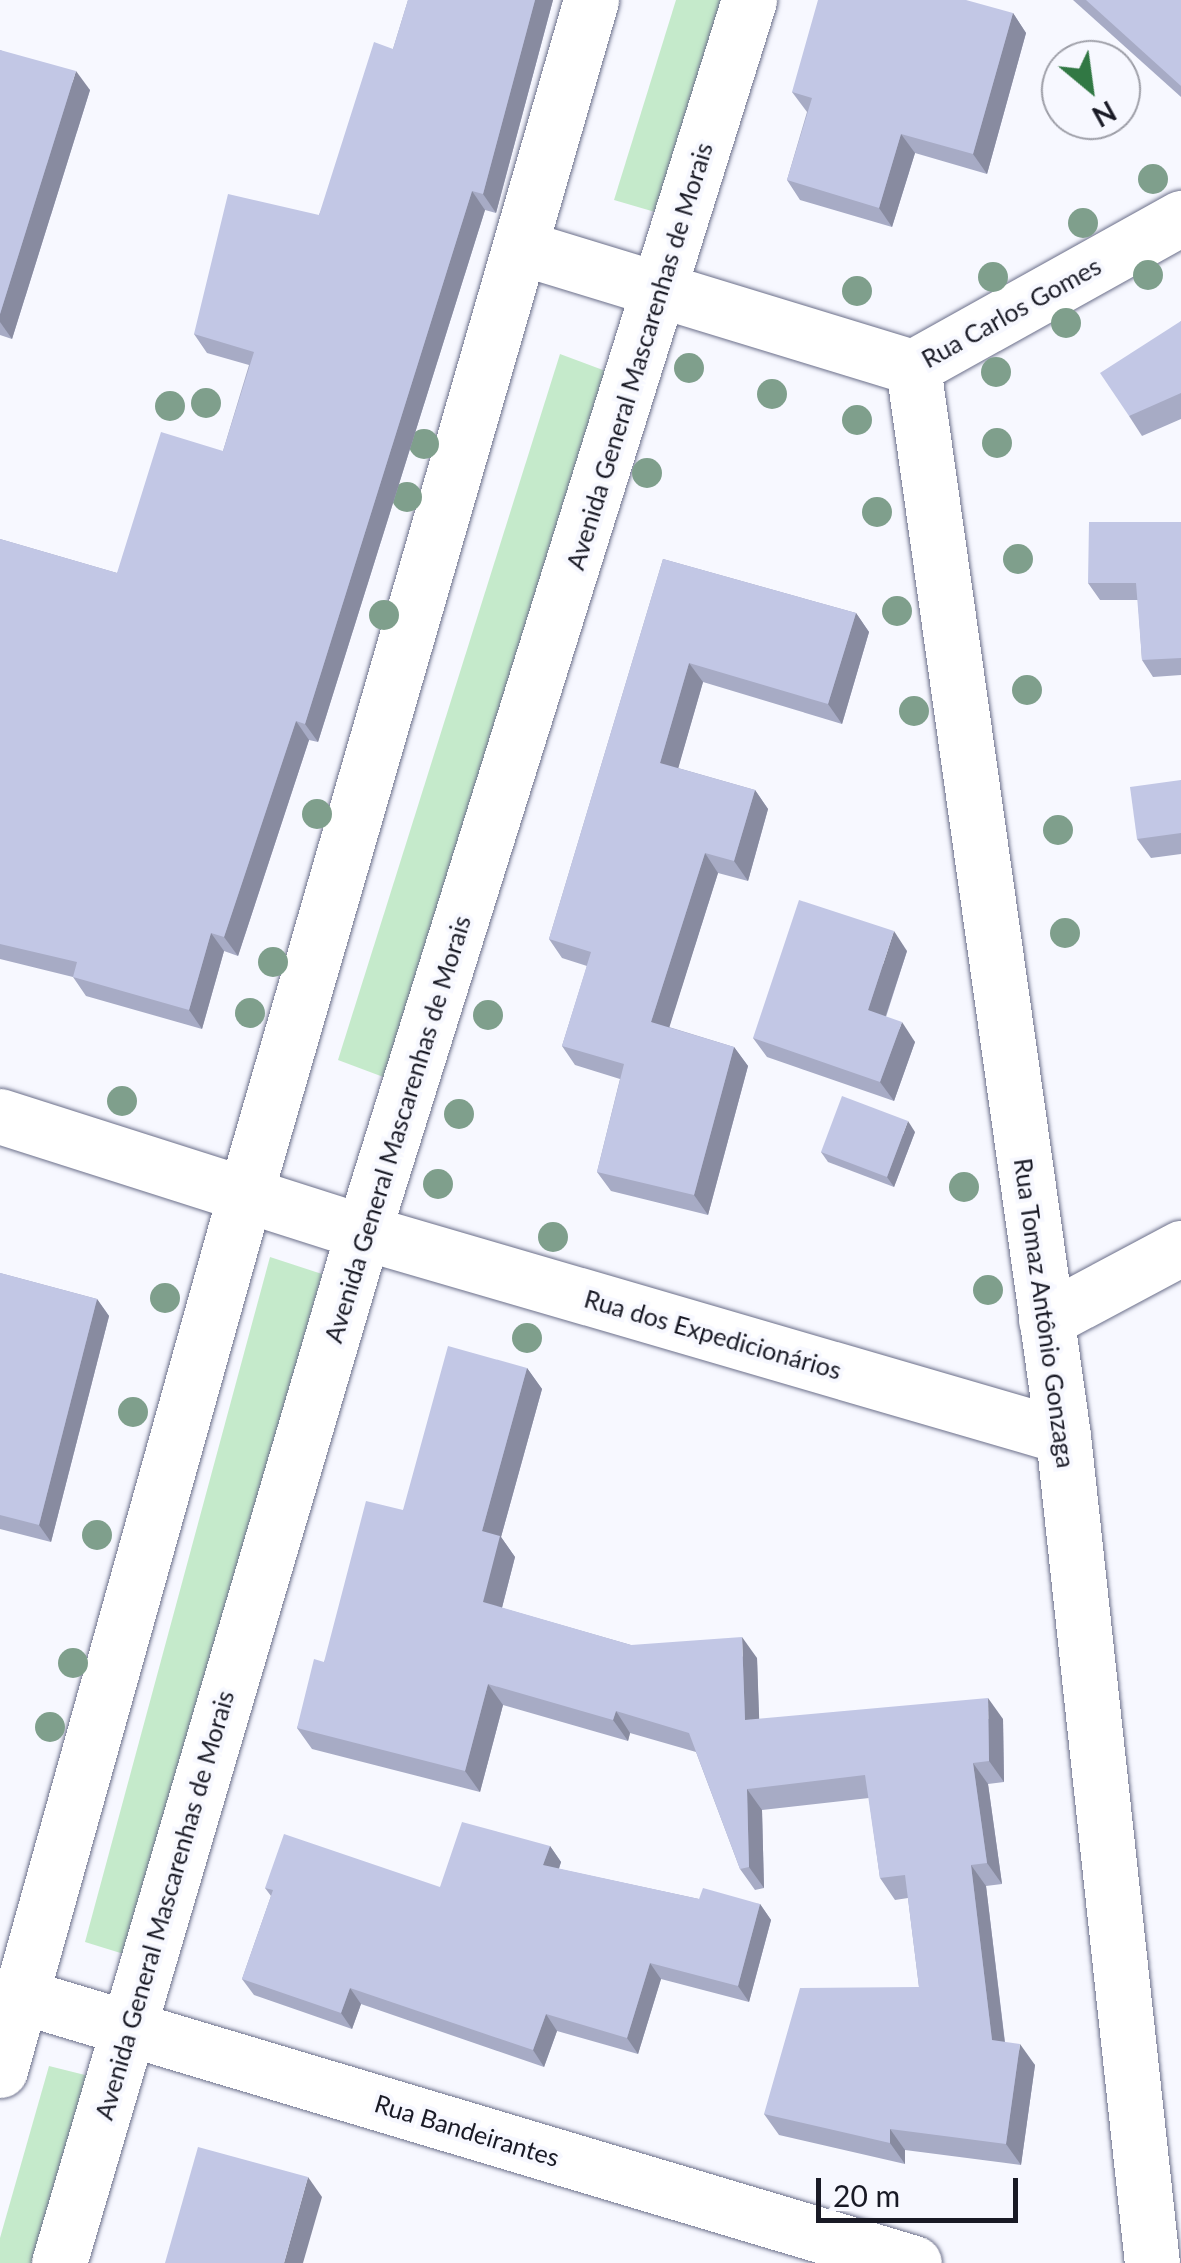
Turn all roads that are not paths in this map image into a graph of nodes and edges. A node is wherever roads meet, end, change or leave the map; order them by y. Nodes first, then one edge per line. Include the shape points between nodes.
1 (591, 0) edge
2 (749, 0) edge
3 (1181, 218) edge
4 (523, 248) junction
5 (661, 291) junction
6 (913, 366) junction
7 (0, 1116) edge
8 (244, 1195) junction
9 (362, 1232) junction
10 (1181, 1248) edge
11 (1046, 1320) junction
12 (1063, 1436) junction
13 (21, 1996) junction
14 (127, 2029) junction
15 (0, 2070) edge
16 (59, 2263) edge
17 (914, 2263) edge
18 (1152, 2263) edge

1 - 4 street
2 - 5 street, Avenida General Mascarenhas de Morais
3 - 6 street, Rua Carlos Gomes
4 - 5 street, Rua Carlos Gomes
4 - 8 street
5 - 6 street, Rua Carlos Gomes
5 - 9 street, Avenida General Mascarenhas de Morais
6 - 11 street, Rua Tomaz Antônio Gonzaga
7 - 8 street, Rua dos Expedicionários
8 - 9 street, Rua dos Expedicionários
8 - 13 street
9 - 12 street, Rua dos Expedicionários
9 - 14 street, Avenida General Mascarenhas de Morais
10 - 11 street
11 - 12 street, Rua Tomaz Antônio Gonzaga
12 - 18 street, Rua Tomaz Antônio Gonzaga
13 - 14 street, Rua Bandeirantes
13 - 15 street
14 - 16 street, Avenida General Mascarenhas de Morais
14 - 17 street, Rua Bandeirantes

